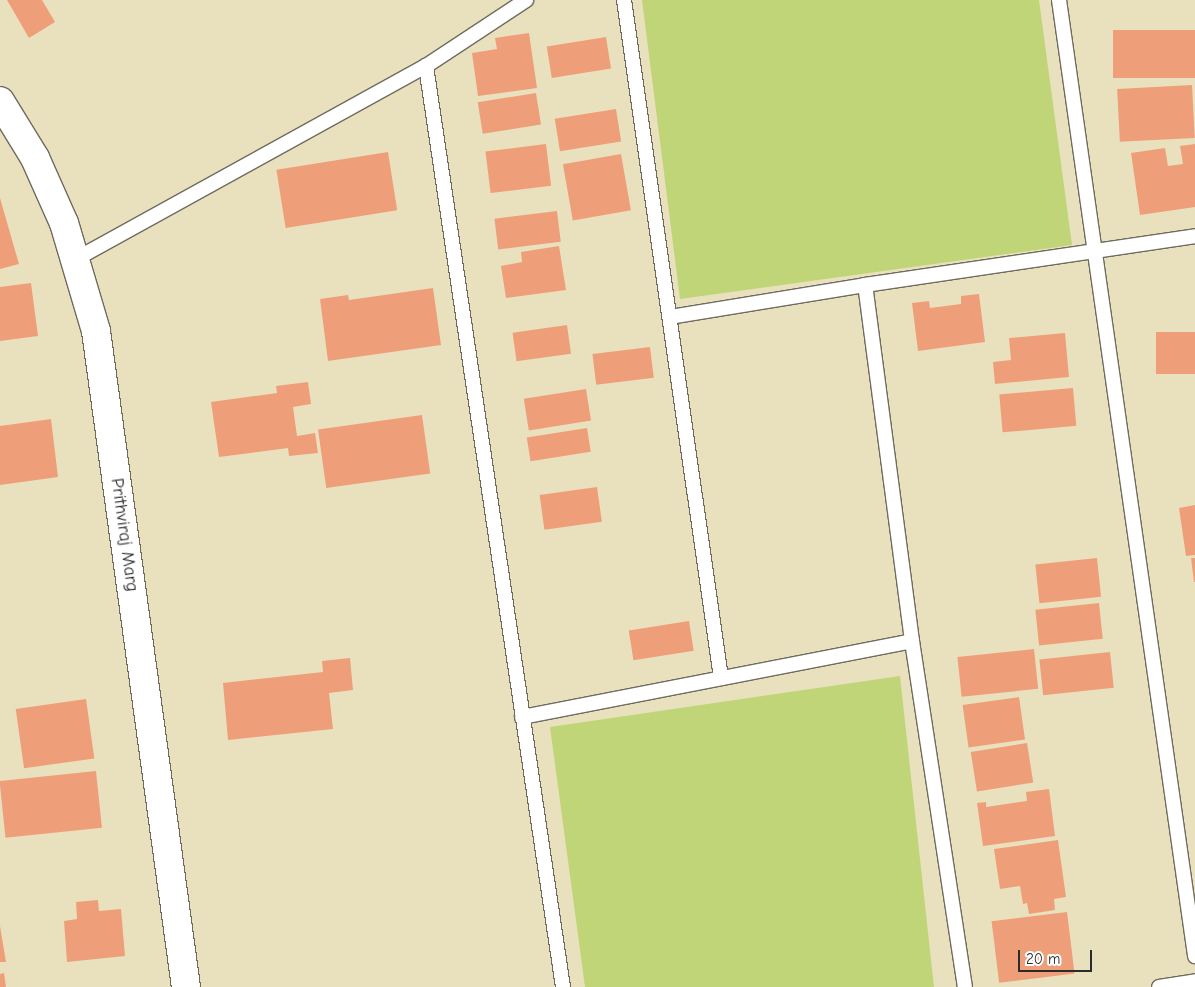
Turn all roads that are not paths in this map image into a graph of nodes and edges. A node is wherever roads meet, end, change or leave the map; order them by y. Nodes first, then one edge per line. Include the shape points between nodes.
1 (526, 0) edge
2 (624, 0) edge
3 (1059, 0) edge
4 (426, 66) junction
5 (0, 101) edge
6 (1195, 236) edge
7 (1095, 250) junction
8 (76, 259) junction
9 (865, 285) junction
10 (670, 317) junction
11 (912, 641) junction
12 (722, 678) junction
13 (522, 717) junction
14 (1195, 956) edge
15 (1195, 981) edge
16 (186, 987) edge
17 (563, 987) edge
18 (965, 987) edge
19 (1159, 987) edge

1 - 4 lane
2 - 10 lane
3 - 7 lane
4 - 8 lane
4 - 13 lane
5 - 8 street, Prithviraj Marg via 35,158
6 - 7 lane
7 - 9 lane
7 - 14 lane
8 - 16 street, Prithviraj Marg via 96,331
9 - 10 lane
9 - 11 lane
10 - 12 lane
11 - 12 lane
11 - 18 lane
12 - 13 lane
13 - 17 lane
15 - 19 lane

